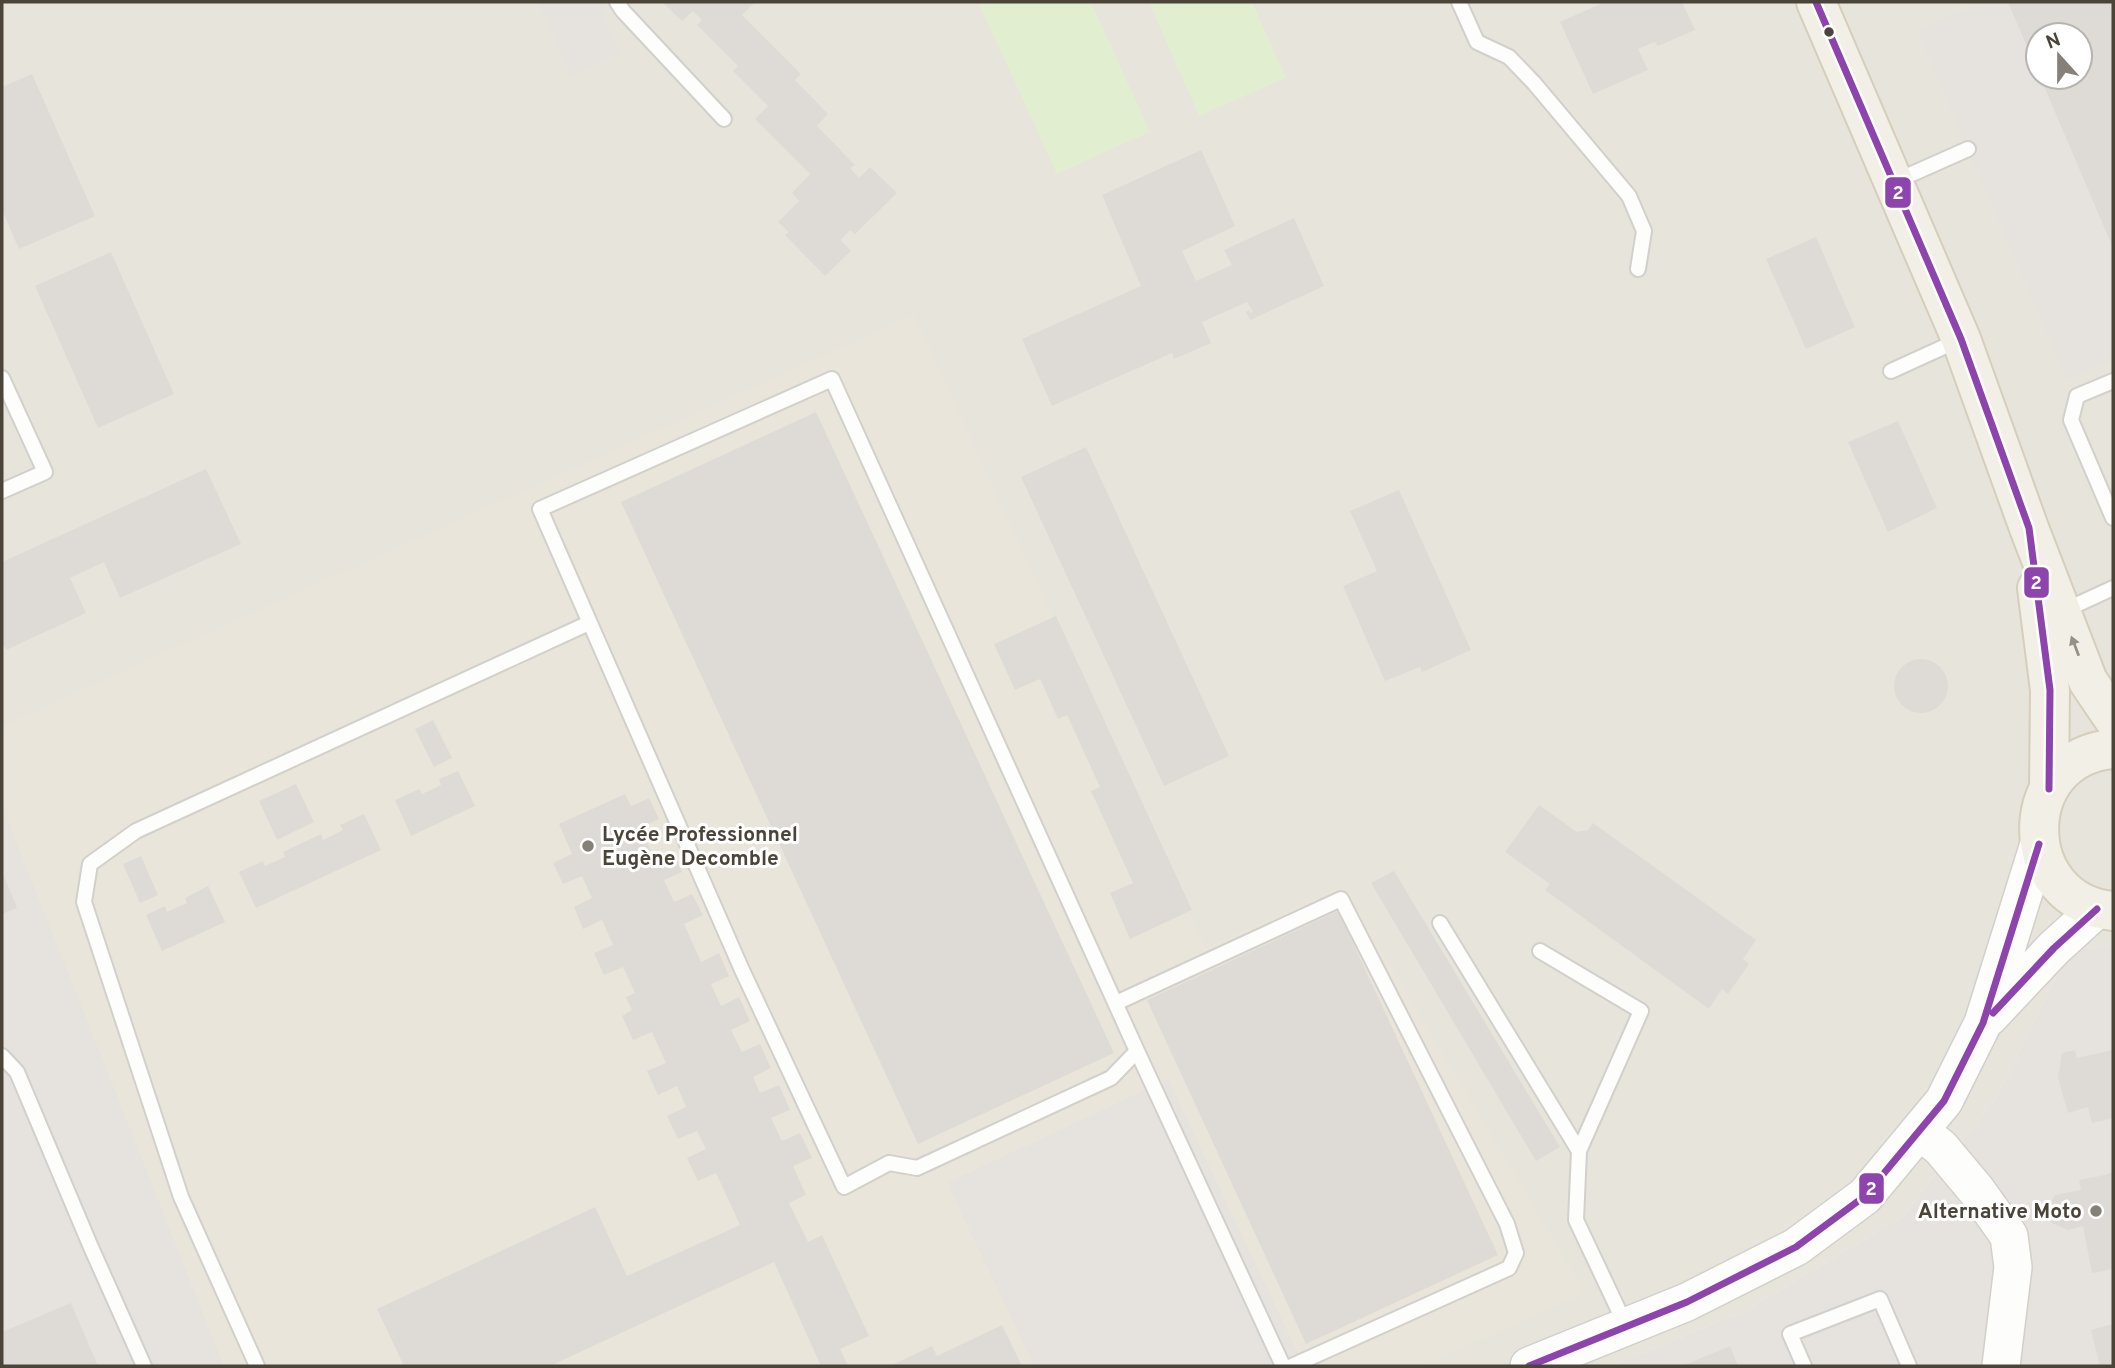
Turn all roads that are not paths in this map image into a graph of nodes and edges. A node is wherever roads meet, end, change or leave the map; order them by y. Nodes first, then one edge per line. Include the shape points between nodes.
1 (617, 2) edge
2 (1459, 2) edge
3 (1816, 2) edge
4 (724, 119) dead end
5 (1968, 149) dead end
6 (1894, 181) junction
7 (1638, 269) dead end
8 (1961, 339) junction
9 (1891, 371) dead end
10 (2, 379) edge
11 (2113, 381) edge
12 (2, 491) edge
13 (2113, 518) edge
14 (2029, 528) junction
15 (2113, 588) edge
16 (2062, 612) junction
17 (589, 623) junction
18 (2113, 718) edge
19 (2113, 749) edge
20 (2049, 789) junction
21 (2039, 845) junction
22 (2105, 910) edge
23 (1440, 923) dead end
24 (1540, 951) dead end
25 (1116, 1003) junction
26 (1983, 1023) junction
27 (1137, 1051) junction
28 (2, 1056) edge
29 (1920, 1131) junction
30 (1579, 1151) junction
31 (1626, 1327) junction
32 (144, 1366) edge
33 (257, 1366) edge
34 (1283, 1366) edge
35 (1292, 1366) edge
36 (1529, 1366) edge
37 (1804, 1366) edge
38 (1909, 1366) edge
39 (2001, 1366) edge

1 - 4 lane
2 - 7 lane via 1477,42 1509,57 1629,196 1644,231
3 - 6 main road
5 - 6 lane
6 - 8 main road
8 - 9 lane
8 - 14 main road
10 - 12 lane via 45,472
11 - 13 lane via 2077,396 2071,420
14 - 16 main road
14 - 20 main road via 2050,690
15 - 16 lane
18 -> 16 main road via 2088,681
17 - 25 lane via 540,509 832,379
17 - 27 lane via 742,970 844,1187 889,1163 917,1168 1111,1078
17 - 33 lane via 135,831 90,864 84,902 181,1197
19 - 20 main road via 2078,759
20 - 21 main road via 2038,819
21 - 22 main road via 2047,868 2063,889
21 - 26 street
22 - 26 street via 2054,948
23 - 30 lane
24 - 30 lane via 1641,1011
25 - 27 lane
25 - 35 lane via 1341,899 1507,1224 1516,1253 1509,1268
26 - 29 street via 1944,1101
27 - 34 lane
28 - 32 lane via 17,1072
29 - 31 street via 1865,1196 1796,1247
29 - 39 street via 1941,1148 2009,1236 2013,1267
30 - 31 lane via 1576,1220
31 - 36 street
37 - 38 lane via 1790,1334 1880,1299

